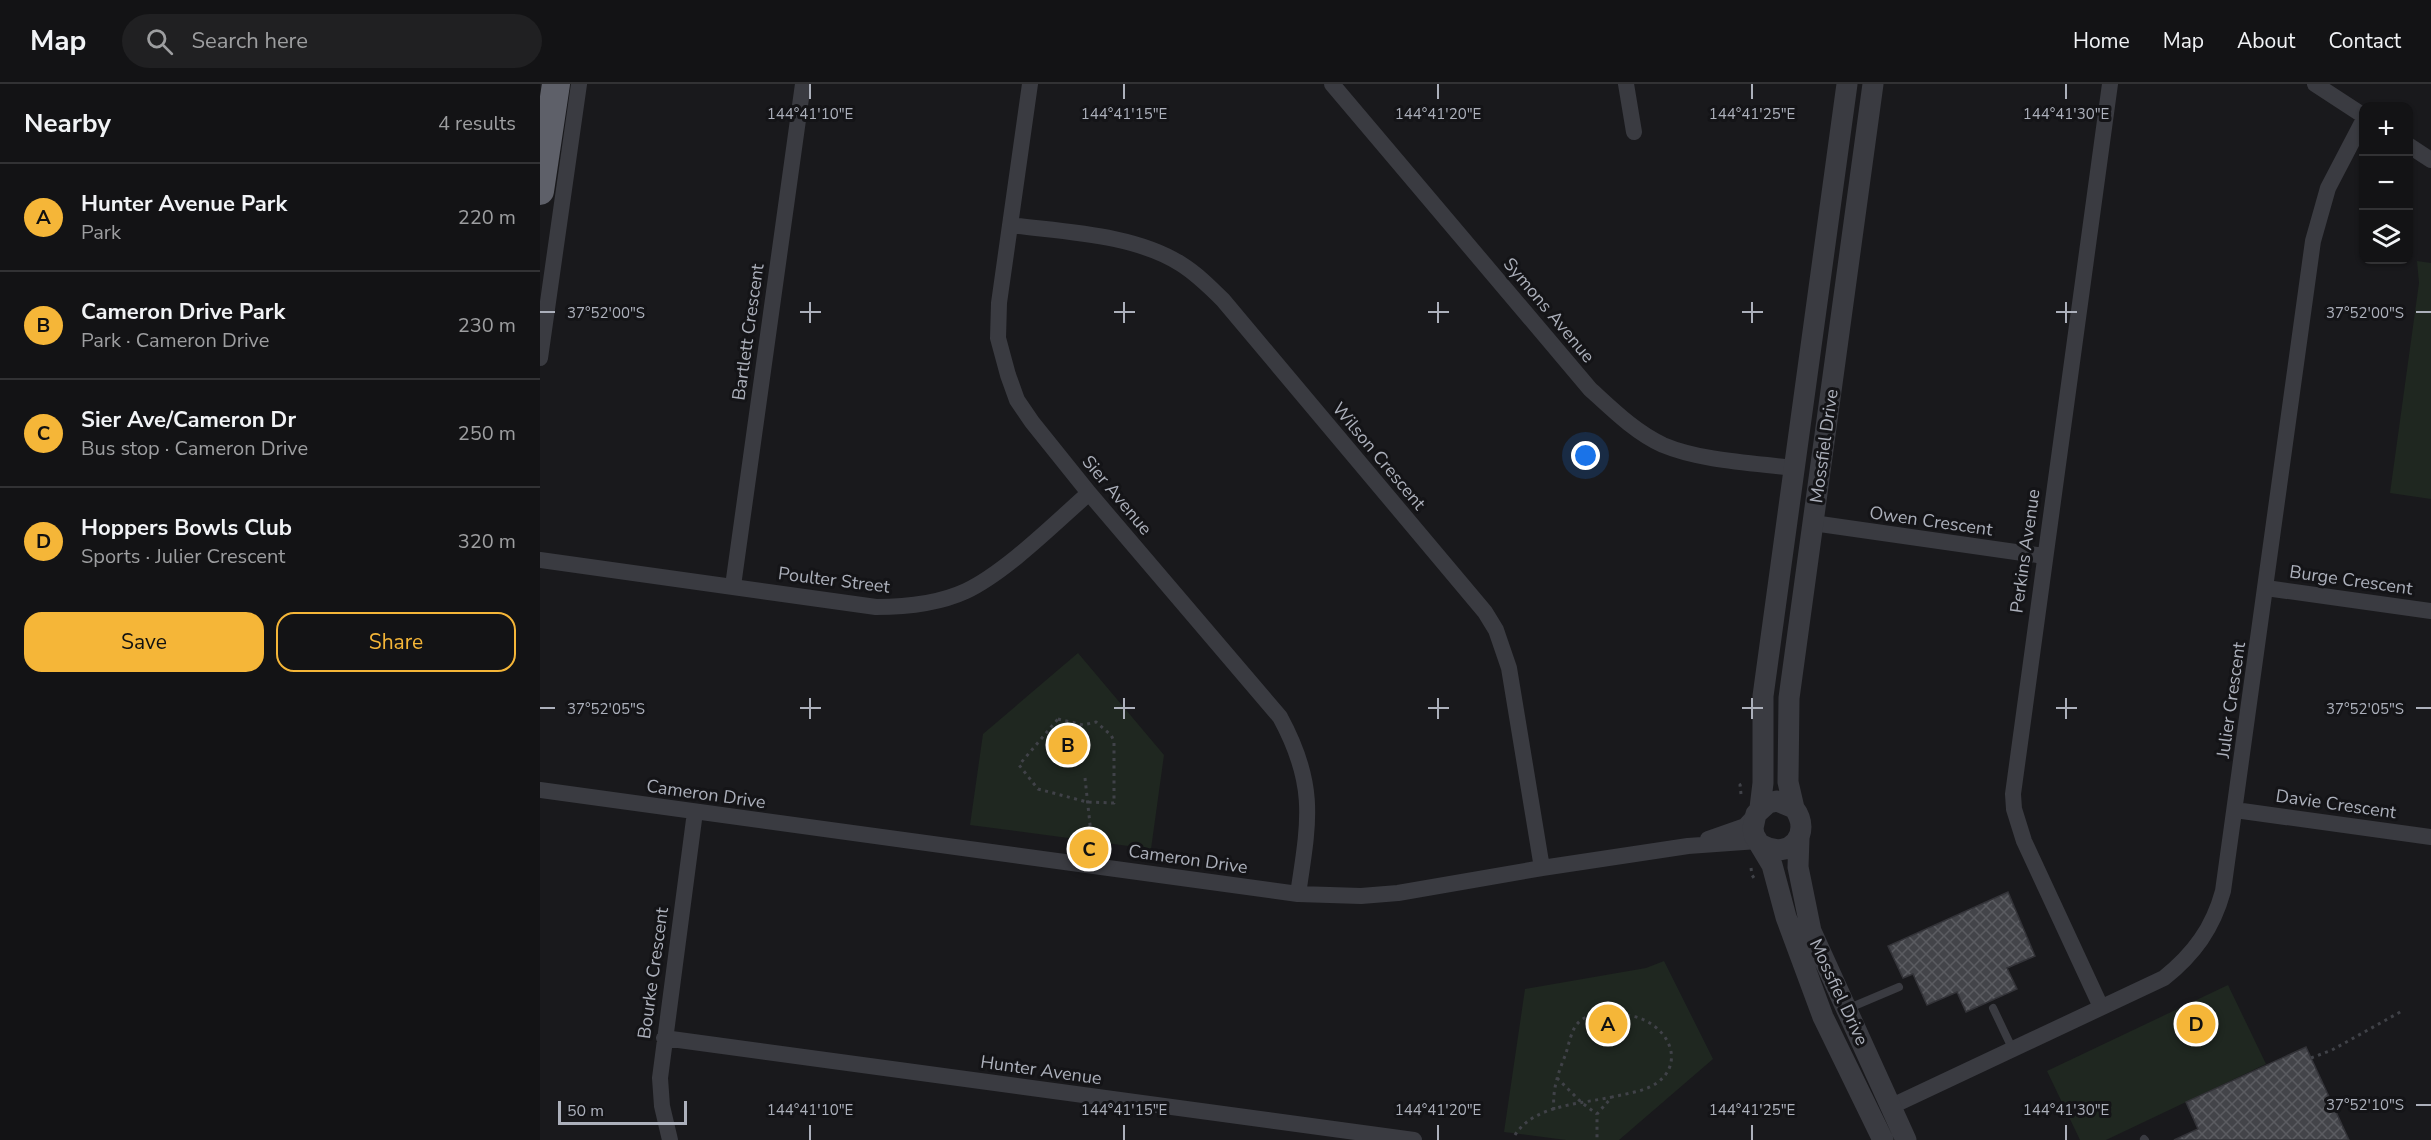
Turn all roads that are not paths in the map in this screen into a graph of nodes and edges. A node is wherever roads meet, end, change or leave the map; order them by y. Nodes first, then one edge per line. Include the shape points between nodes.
1 (556, 84) edge
2 (579, 84) edge
3 (803, 84) edge
4 (1030, 84) edge
5 (1332, 84) edge
6 (1626, 84) edge
7 (1847, 84) edge
8 (1873, 84) edge
9 (2110, 84) edge
10 (2315, 84) edge
11 (2359, 115) edge
12 (2359, 128) edge
13 (1634, 132) dead end
14 (544, 135) edge
15 (2413, 148) edge
16 (2431, 160) edge
17 (540, 190) edge
18 (1010, 225) junction
19 (540, 358) edge
20 (1794, 468) junction
21 (1820, 473) junction
22 (1089, 493) junction
23 (1788, 519) junction
24 (1814, 524) junction
25 (2044, 556) junction
26 (540, 560) edge
27 (733, 586) junction
28 (2266, 588) junction
29 (2431, 611) edge
30 (540, 790) edge
31 (1794, 808) junction
32 (2235, 810) junction
33 (1758, 811) junction
34 (695, 812) junction
35 (2431, 837) edge
36 (1799, 838) junction
37 (1760, 843) junction
38 (1688, 846) junction
39 (1542, 868) junction
40 (1298, 894) junction
41 (1899, 987) dead end
42 (2101, 1007) junction
43 (1993, 1008) dead end
44 (1847, 1009) junction
45 (664, 1038) junction
46 (2012, 1048) junction
47 (1892, 1106) junction
48 (1872, 1115) junction
49 (670, 1140) edge
50 (1414, 1140) edge
51 (1883, 1140) edge
52 (1906, 1140) edge

1 - 14 highway
2 - 19 street
3 - 27 street, Bartlett Crescent
4 - 18 street, Sier Avenue
5 - 20 street, Symons Avenue via 1590,389 1626,423 1663,445 1692,453
6 - 13 street
7 - 20 street, Mossfiel Drive
8 - 21 street, Mossfiel Drive
9 - 25 street, Perkins Avenue
10 - 11 street
12 - 28 street, Julier Crescent via 2328,188 2313,241
14 - 17 highway
15 - 16 street
18 - 22 street, Sier Avenue via 998,338 1008,375 1017,400 1032,422
18 - 39 street, Wilson Crescent via 1126,241 1154,250 1202,279 1485,612 1496,630 1509,668
20 - 21 street
20 - 23 street, Mossfiel Drive
21 - 24 street, Mossfiel Drive
22 - 27 street, Poulter Street via 999,571 966,591 934,601 876,607
22 - 40 street, Sier Avenue via 1261,693 1294,743 1308,796
23 - 24 street
23 - 33 street, Mossfiel Drive via 1763,696 1763,783
24 - 25 street, Owen Crescent
24 - 31 street, Mossfiel Drive via 1789,698 1788,772
25 - 42 street, Perkins Avenue via 2015,772 2014,809 2024,842
26 - 27 street, Poulter Street
28 - 29 street, Burge Crescent
28 - 32 street, Julier Crescent
30 - 34 street, Cameron Drive
31 - 33 street via 1777,801
31 - 36 street via 1802,822
32 - 35 street, Davie Crescent
32 - 42 street, Julier Crescent via 2223,891 2208,930 2164,978
33 - 37 street via 1753,828
33 - 38 street, Cameron Drive via 1745,826
34 - 40 street, Cameron Drive
34 - 45 street, Bourke Crescent
36 - 37 street via 1786,849 1769,849
36 - 44 street, Mossfiel Drive via 1798,867 1811,931
37 - 38 street, Cameron Drive
37 - 48 street, Mossfiel Drive via 1772,865 1786,917 1823,1017
38 - 39 street, Cameron Drive
39 - 40 street, Cameron Drive via 1398,893
41 - 44 lane
42 - 46 street, Julier Crescent
43 - 46 lane
44 - 47 street, Mossfiel Drive
45 - 49 street, Bourke Crescent via 661,1096
45 - 50 street, Hunter Avenue
46 - 47 street, Julier Crescent
47 - 48 street
47 - 52 street, Mossfiel Drive
48 - 51 street, Mossfiel Drive

